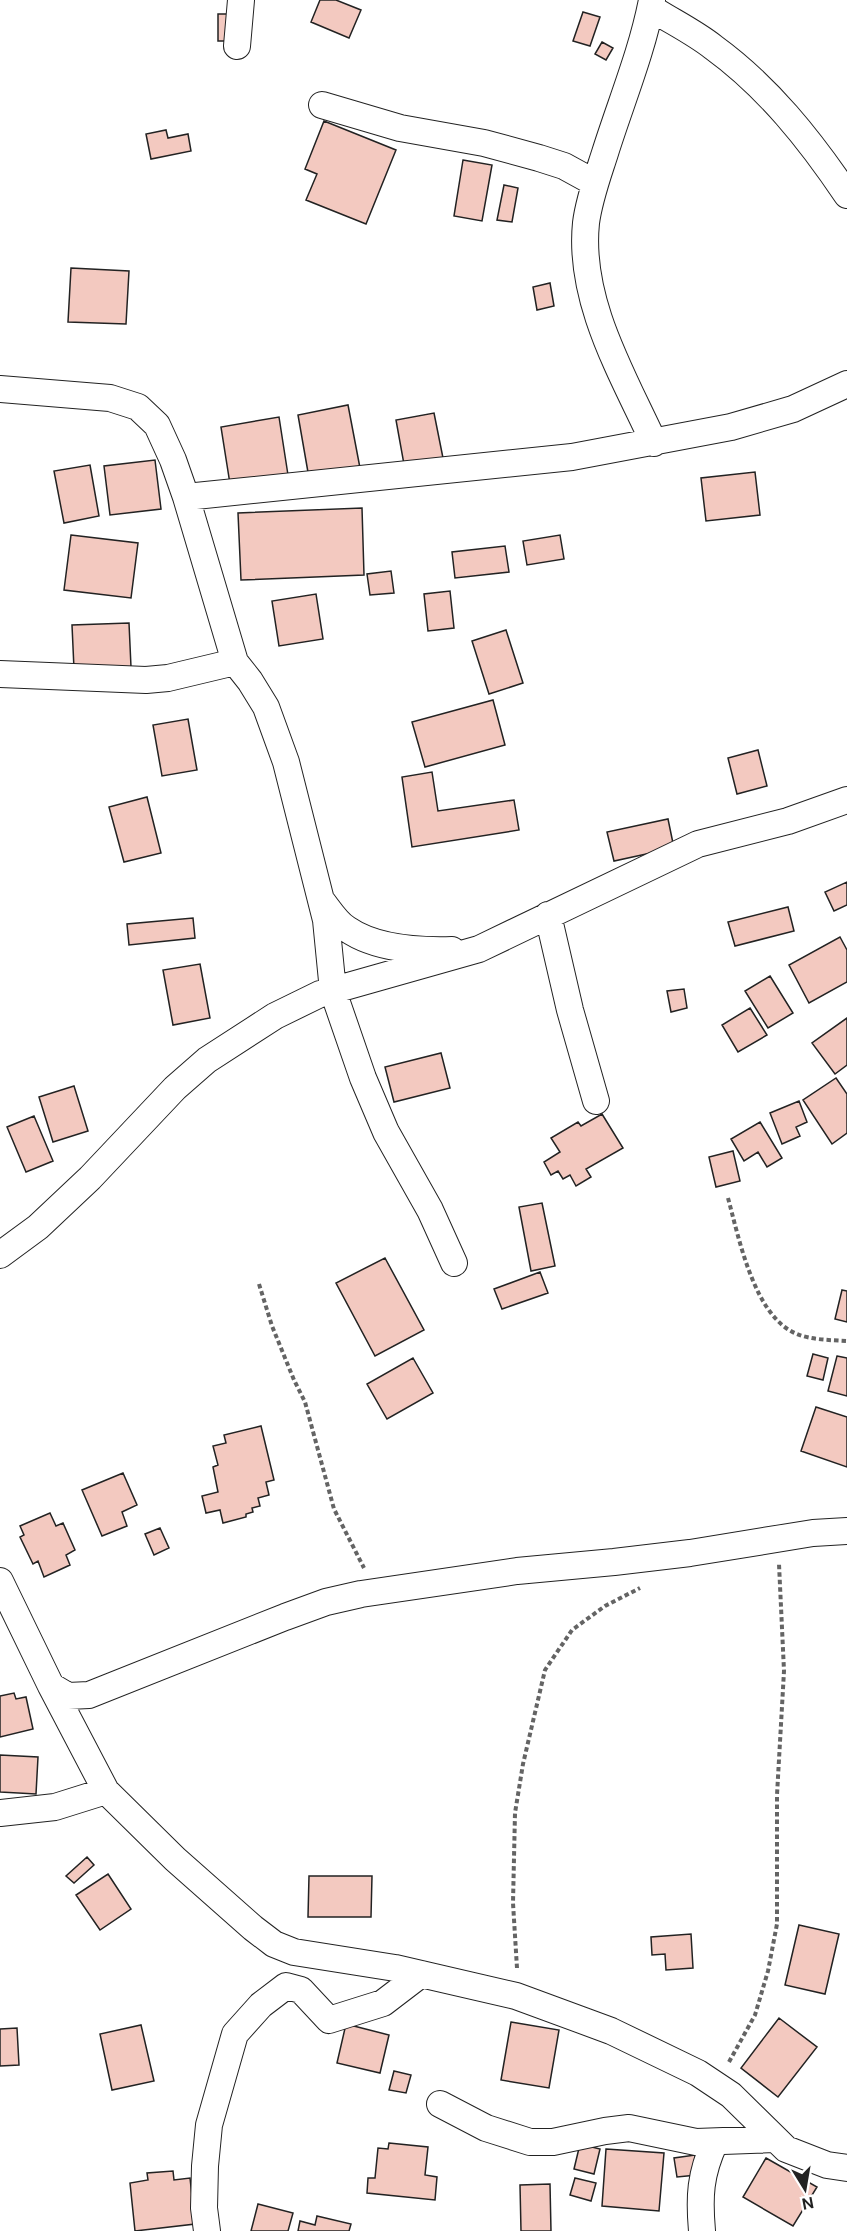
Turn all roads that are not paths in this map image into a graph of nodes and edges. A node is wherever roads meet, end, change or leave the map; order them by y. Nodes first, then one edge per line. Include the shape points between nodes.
1 (241, 0) edge
2 (651, 4) edge
3 (237, 46) dead end
4 (322, 105) dead end
5 (595, 183) junction
6 (847, 195) edge
7 (847, 384) edge
8 (0, 388) edge
9 (654, 443) junction
10 (186, 497) junction
11 (235, 662) junction
12 (0, 674) edge
13 (841, 810) edge
14 (321, 900) junction
15 (548, 915) junction
16 (479, 949) junction
17 (333, 991) junction
18 (596, 1101) dead end
19 (0, 1256) edge
20 (454, 1263) dead end
21 (847, 1518) edge
22 (847, 1531) edge
23 (813, 1533) junction
24 (0, 1581) edge
25 (51, 1686) junction
26 (106, 1791) junction
27 (0, 1813) edge
28 (422, 1974) junction
29 (440, 2104) dead end
30 (775, 2139) junction
31 (715, 2142) junction
32 (847, 2168) edge
33 (207, 2231) edge
34 (702, 2231) edge

1 - 3 street
2 - 5 street
2 - 6 street via 713,46 761,87 797,126
4 - 5 street via 400,128 484,143 539,158
5 - 9 street via 586,223 586,262 593,298 605,337
7 - 9 street via 793,409
8 - 10 street via 110,398 138,407 157,425
9 - 10 street via 572,457
10 - 11 street
11 - 12 street via 147,680
11 - 14 street via 266,707 286,762
13 - 15 street via 698,844
14 - 16 street via 346,929 368,940 432,951
14 - 17 street
15 - 16 street
15 - 18 street
16 - 17 street
17 - 19 street via 275,1016 207,1060 38,1227
17 - 20 street via 386,1132 430,1210
21 - 23 street
22 - 23 street
23 - 25 street via 614,1562 517,1571 326,1602 89,1695 68,1696
24 - 25 street
25 - 26 street
26 - 27 street via 56,1807
26 - 28 street via 175,1859 274,1944 294,1952
28 - 30 street via 516,1996 611,2031 698,2073 731,2095
28 - 33 street via 383,2003 329,2020 301,1990 286,1986 261,2005 236,2034 209,2125 204,2197
29 - 31 street via 486,2128 530,2142 553,2142 629,2128 696,2142
30 - 31 street
30 - 32 street via 786,2150
31 - 34 street via 705,2163 702,2182

